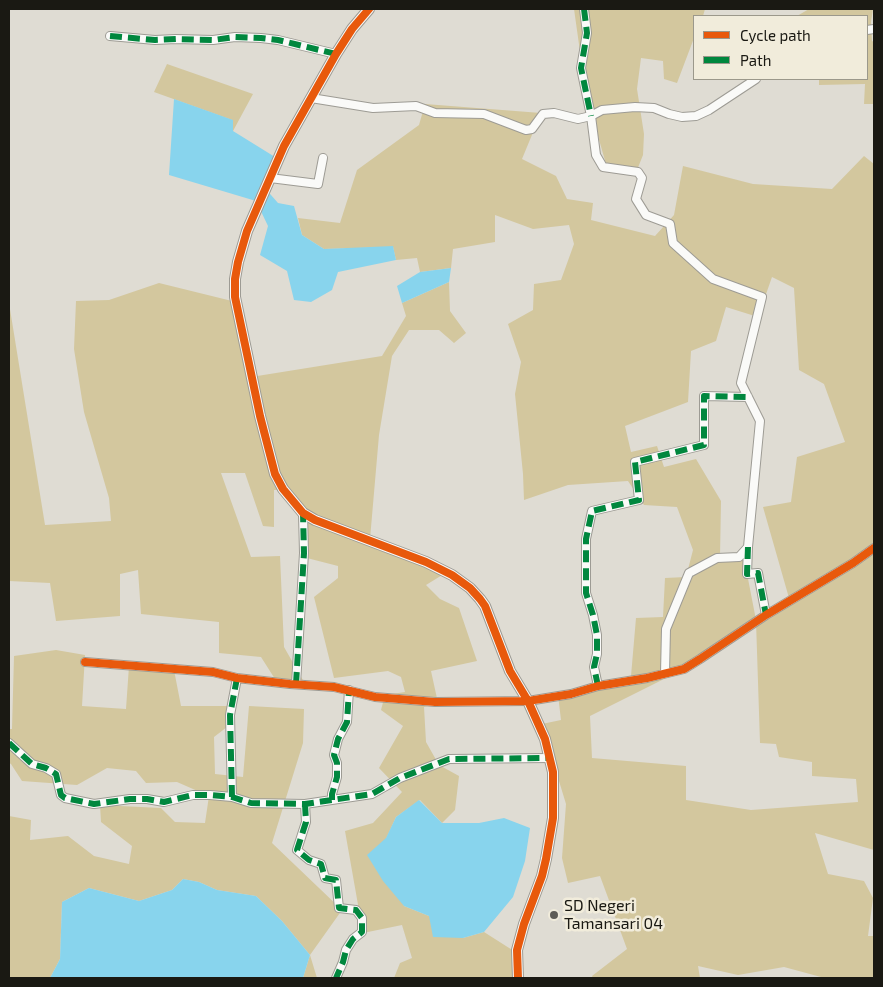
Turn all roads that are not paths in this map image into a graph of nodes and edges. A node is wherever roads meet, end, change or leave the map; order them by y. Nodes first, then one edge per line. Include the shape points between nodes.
1 (369, 9) edge
2 (584, 9) edge
3 (110, 36) dead end
4 (336, 54) junction
5 (754, 80) edge
6 (311, 98) junction
7 (591, 116) junction
8 (323, 158) dead end
9 (270, 178) junction
10 (748, 397) junction
11 (303, 513) junction
12 (748, 547) junction
13 (874, 548) edge
14 (766, 615) junction
15 (85, 662) dead end
16 (665, 673) junction
17 (237, 678) junction
18 (296, 684) junction
19 (598, 686) junction
20 (349, 690) junction
21 (528, 701) junction
22 (9, 743) edge
23 (550, 758) junction
24 (232, 797) junction
25 (332, 800) junction
26 (305, 804) junction
27 (336, 978) edge
28 (518, 978) edge

1 - 4 street
2 - 7 street via 587,33 581,68
3 - 4 street via 155,40 261,38
4 - 6 street
5 - 7 street via 696,116 682,117 654,108 634,107 602,110
6 - 7 street via 373,108 416,106 435,113 484,114 526,130 532,129 543,114 554,113 578,119
6 - 9 street
7 - 10 street via 596,155 603,167 638,172 642,178 636,198 646,215 670,224 673,243 713,279 762,297 740,383
8 - 9 street via 318,184
9 - 11 street via 246,231 235,279 235,297 275,474
10 - 12 street via 760,421
10 - 19 street via 704,396 704,446 635,462 639,500 592,511 586,540 586,593 597,635 594,667
11 - 18 street via 304,553
11 - 21 street via 327,526 426,562 470,588 485,606 510,671
12 - 14 street via 747,574 758,573
12 - 16 street via 739,557 717,558 689,573 666,629
13 - 14 street
14 - 16 street via 684,669
15 - 17 street via 213,672
16 - 19 street
17 - 18 street
17 - 24 street via 230,715
18 - 20 street
19 - 21 street
20 - 21 street via 375,697 435,702
20 - 25 street via 347,722 334,751 337,776
21 - 23 street
22 - 24 street via 32,764 56,774 60,795 65,798 94,804 130,799 164,802 193,795
23 - 25 street via 449,759 400,778 372,794
23 - 28 street via 553,818 542,876 517,950
24 - 26 street via 251,803
25 - 26 street
26 - 27 street via 306,822 297,850 309,860 321,864 325,878 336,880 339,908 356,910 362,918 362,932 346,950

